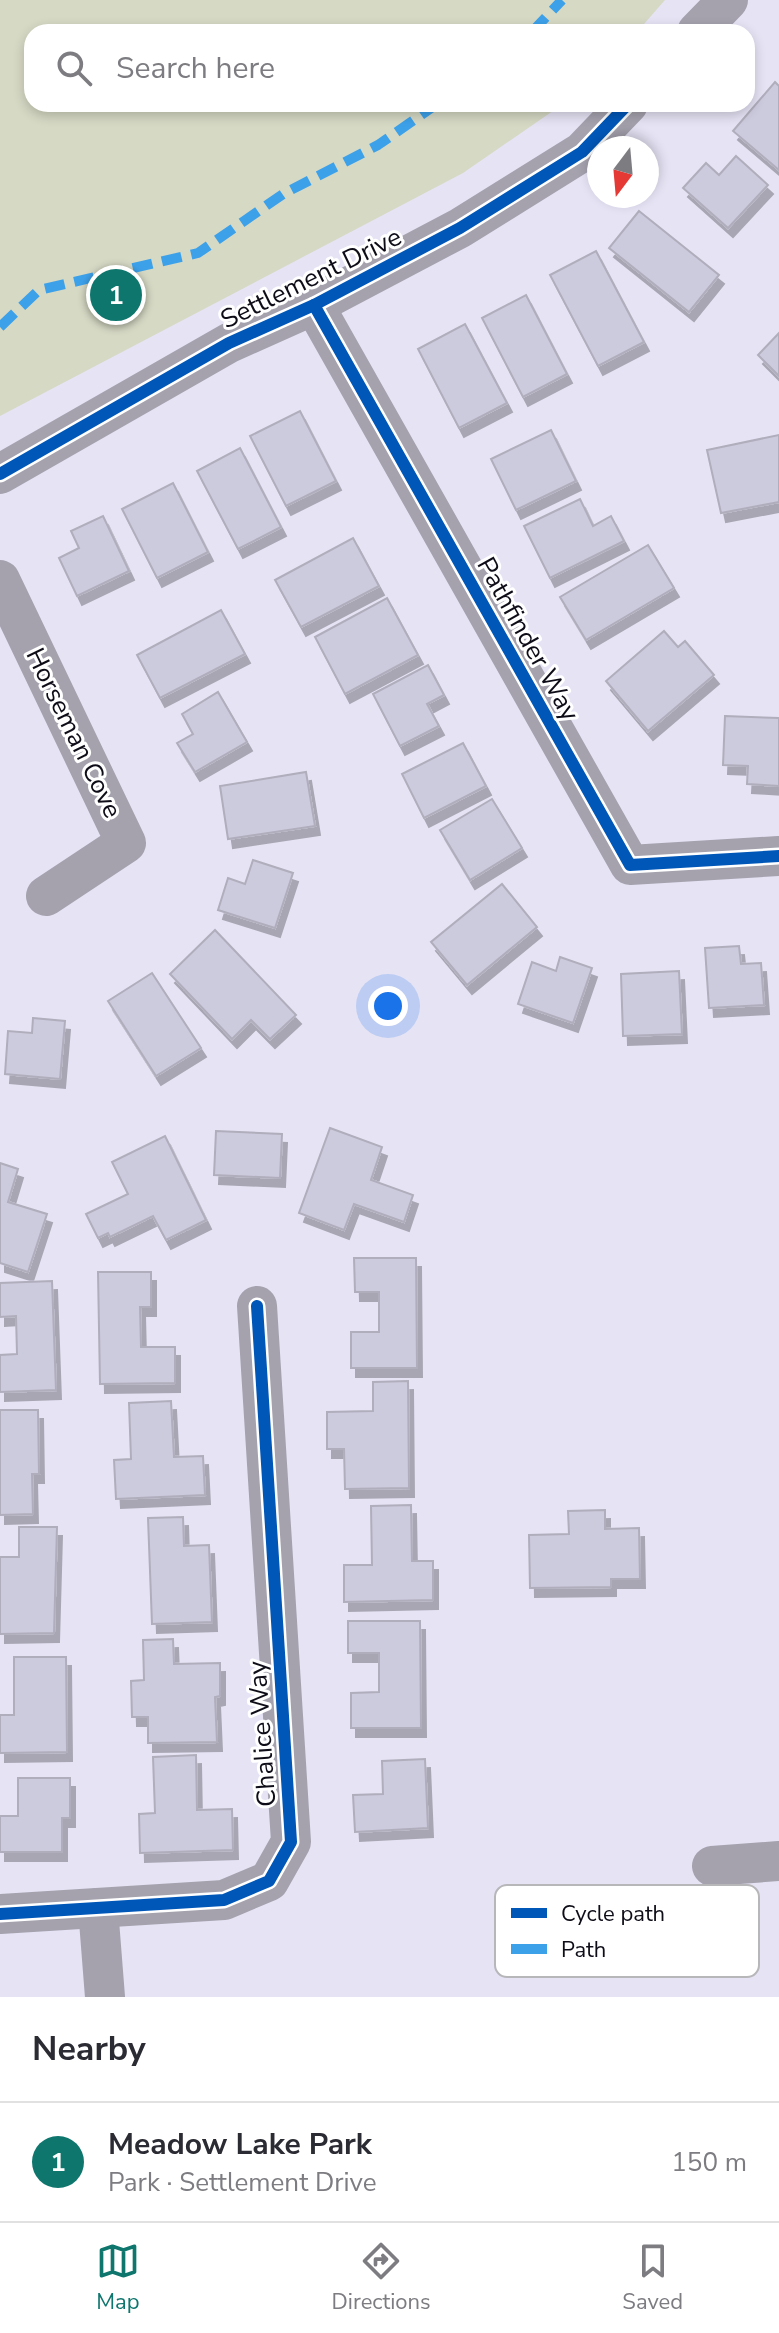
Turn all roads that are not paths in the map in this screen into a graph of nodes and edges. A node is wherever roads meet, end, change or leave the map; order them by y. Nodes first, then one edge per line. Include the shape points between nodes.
1 (728, 0) edge
2 (705, 24) edge
3 (620, 112) edge
4 (314, 305) junction
5 (0, 474) edge
6 (0, 580) edge
7 (779, 856) edge
8 (46, 896) dead end
9 (257, 1306) dead end
10 (779, 1861) edge
11 (712, 1866) dead end
12 (98, 1908) junction
13 (0, 1914) edge
14 (105, 1997) edge

1 - 2 street
3 - 4 street, Settlement Drive via 582,152 460,228
4 - 5 street, Settlement Drive via 229,343
4 - 7 street, Pathfinder Way via 630,865
6 - 8 street, Horseman Cove via 126,843
9 - 12 street, Chalice Way via 291,1842 269,1881 224,1900
10 - 11 street
12 - 13 street, Chalice Way
12 - 14 street

